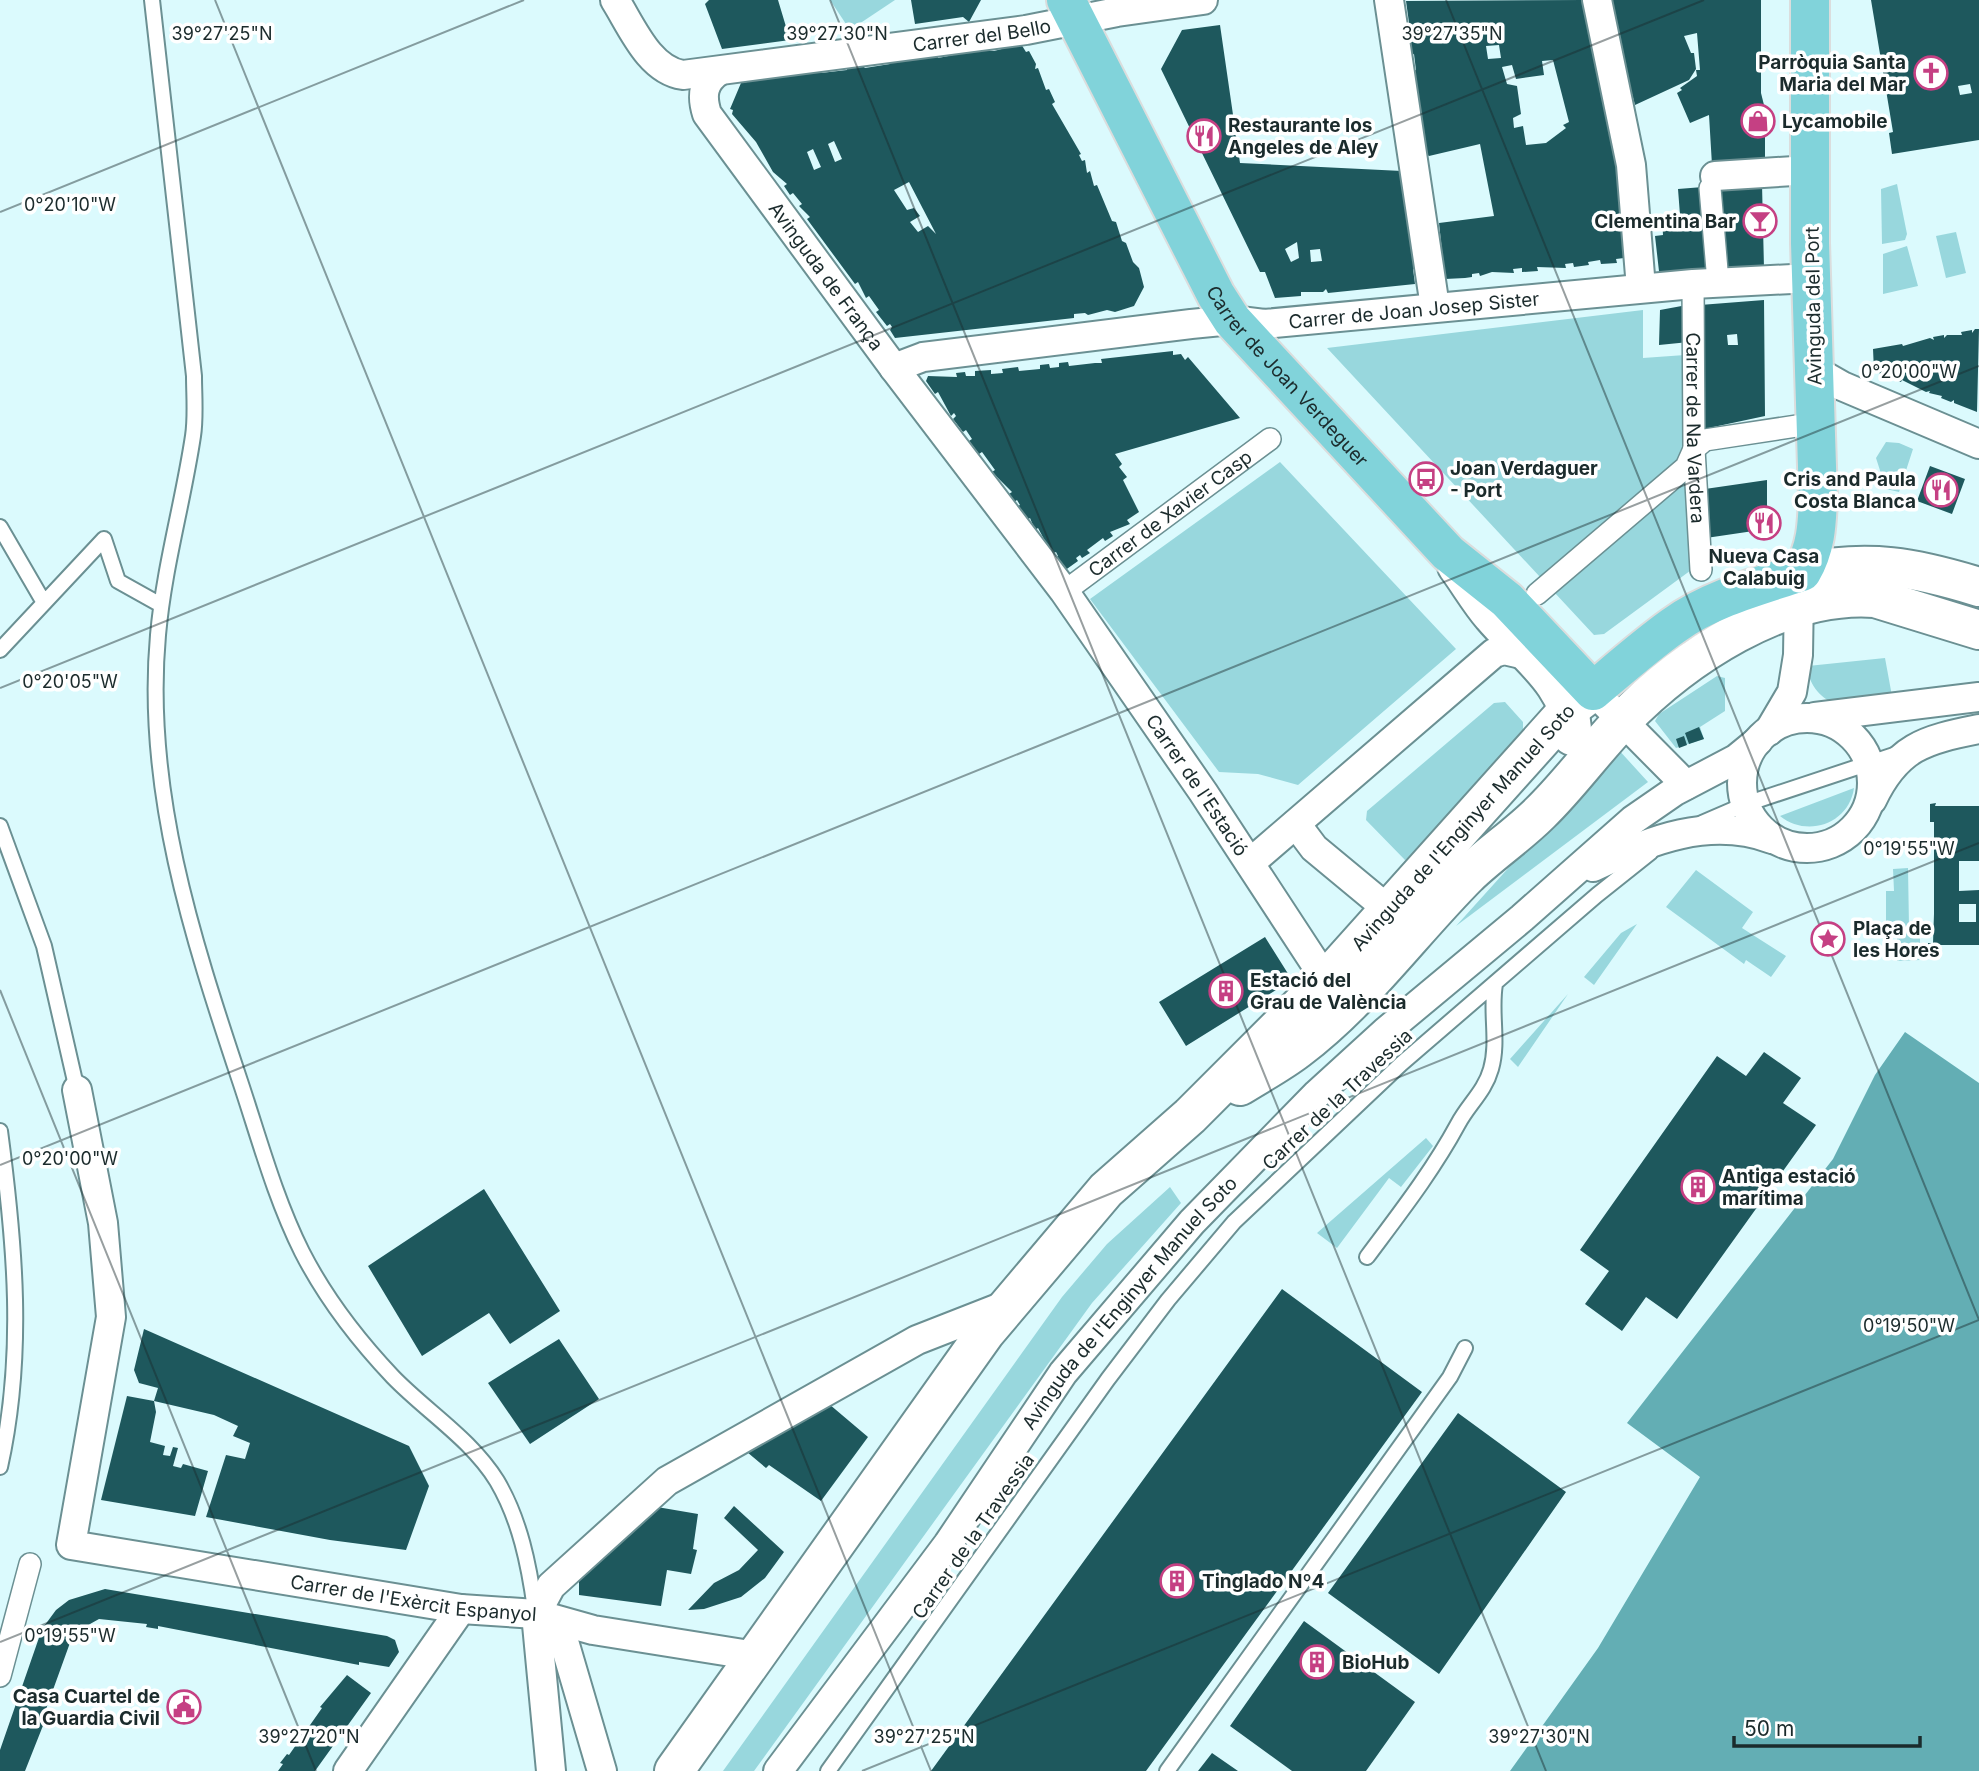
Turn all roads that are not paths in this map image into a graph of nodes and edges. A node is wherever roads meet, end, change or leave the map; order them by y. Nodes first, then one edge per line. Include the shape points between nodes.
1 (152, 0) edge
2 (615, 0) edge
3 (1203, 0) edge
4 (1389, 0) edge
5 (1597, 0) edge
6 (1810, 0) edge
7 (1071, 10) edge
8 (719, 71) junction
9 (1810, 170) junction
10 (1712, 182) joint
11 (1811, 278) junction
12 (1706, 283) junction
13 (1641, 288) junction
14 (1435, 307) junction
15 (1232, 320) junction
16 (894, 368) junction
17 (1814, 370) junction
18 (1816, 423) junction
19 (1269, 439) dead end
20 (1979, 444) edge
21 (1694, 449) junction
22 (0, 527) edge
23 (1448, 553) junction
24 (1701, 570) dead end
25 (1811, 571) junction
26 (1979, 587) edge
27 (1068, 589) junction
28 (1537, 594) dead end
29 (43, 601) junction
30 (161, 605) junction
31 (1979, 631) edge
32 (0, 650) edge
33 (1530, 656) junction
34 (1979, 697) edge
35 (1581, 701) junction
36 (1800, 718) junction
37 (1621, 722) junction
38 (1979, 729) edge
39 (1763, 736) junction
40 (1906, 751) junction
41 (1869, 762) junction
42 (1686, 785) junction
43 (1746, 804) junction
44 (1869, 806) junction
45 (1296, 824) junction
46 (0, 826) edge
47 (1670, 838) junction
48 (1773, 839) junction
49 (1250, 863) junction
50 (1468, 875) junction
51 (1549, 893) junction
52 (1390, 911) junction
53 (1326, 980) junction
54 (1495, 984) junction
55 (77, 1090) joint
56 (1190, 1116) junction
57 (0, 1131) edge
58 (1367, 1257) dead end
59 (1011, 1303) junction
60 (1465, 1348) dead end
61 (0, 1467) edge
62 (30, 1564) dead end
63 (461, 1609) junction
64 (547, 1618) junction
65 (756, 1656) junction
66 (0, 1676) edge
67 (348, 1771) edge
68 (551, 1771) edge
69 (602, 1771) edge
70 (674, 1771) edge
71 (778, 1771) edge
72 (828, 1771) edge
73 (1167, 1771) edge

1 - 30 lane via 194,376 194,433
2 - 8 street via 656,64 669,73
3 - 7 street, Carrer del Bello
4 - 14 street
5 - 13 street via 1631,165
6 - 9 main road, Avinguda del Port
7 - 8 street, Carrer del Bello
7 - 15 main road, Carrer de Joan Verdeguer
8 - 16 street, Avinguda de França via 704,88 707,114
9 - 10 street
9 - 11 main road, Avinguda del Port
10 - 12 street, Carrer de Na Vardera
11 - 12 street, Carrer de Joan Josep Sister
11 - 17 main road, Avinguda del Port
12 - 13 street, Carrer de Joan Josep Sister
12 - 21 street, Carrer de Na Vardera
13 - 14 street, Carrer de Joan Josep Sister
14 - 15 street, Carrer de Joan Josep Sister via 1264,324
15 - 16 street, Carrer de Joan Josep Sister via 923,357
15 - 23 main road, Carrer de Joan Verdeguer
16 - 27 street, Avinguda de França
17 - 18 main road, Avinguda del Port
17 - 20 street
18 - 21 street via 1705,440
18 - 25 main road, Avinguda del Port
19 - 27 street, Carrer de Xavier Casp
21 - 24 street, Carrer de Na Vardera
21 - 28 street via 1686,467
22 - 29 lane
23 - 33 main road via 1492,615
23 - 35 main road, Carrer de Joan Verdeguer via 1507,600
25 - 26 main road via 1866,564 1927,571
25 - 31 main road via 1847,592
25 - 35 main road, Avinguda de l'Enginyer Manuel Soto via 1754,587 1693,614
25 - 37 main road, Avinguda de l'Enginyer Manuel Soto via 1761,621 1667,678
25 - 39 street via 1792,692
27 - 49 street, Carrer de l'Estació
29 - 30 lane via 104,539 118,581
29 - 32 lane
30 - 64 lane via 156,704 170,844 207,981 278,1195 302,1252 344,1317 393,1377 477,1453 497,1482
33 - 35 main road via 1554,684
33 - 45 street via 1504,650 1494,653
34 - 36 street
35 - 37 street, Avinguda de l'Enginyer Manuel Soto
35 - 50 main road via 1567,746
35 - 52 main road, Avinguda de l'Enginyer Manuel Soto
36 - 39 street
36 - 41 street via 1842,728
37 - 42 street, Avinguda de l'Enginyer Manuel Soto
37 - 50 main road, Avinguda de l'Enginyer Manuel Soto via 1541,813
38 - 40 street
39 - 42 street, Avinguda de l'Enginyer Manuel Soto via 1736,759
39 - 43 street via 1746,760 1742,782
40 - 41 lane, Carrer de la Travessia
40 - 44 street via 1891,765
41 - 43 lane, Carrer de la Travessia
41 - 44 street via 1873,784
42 - 51 street, Avinguda de l'Enginyer Manuel Soto via 1633,820
43 - 47 lane, Carrer de la Travessia
43 - 48 street via 1756,824
44 - 48 street via 1860,823 1829,845 1791,847
45 - 49 street
45 - 52 street via 1314,848
46 - 55 lane via 44,946
47 - 48 street, Avinguda de l'Enginyer Manuel Soto via 1723,827
47 - 51 street, Avinguda de l'Enginyer Manuel Soto via 1625,852
47 - 54 lane, Carrer de la Travessia
49 - 53 street, Carrer de l'Estació
50 - 56 main road, Avinguda de l'Enginyer Manuel Soto via 1298,1050
51 - 71 street, Avinguda de l'Enginyer Manuel Soto via 1317,1094 1140,1280 1063,1373 948,1544
52 - 53 main road, Avinguda de l'Enginyer Manuel Soto
53 - 56 main road, Avinguda de l'Enginyer Manuel Soto
54 - 58 lane via 1492,1068 1485,1085 1458,1123 1446,1150
54 - 72 lane, Carrer de la Travessia via 1316,1141 1234,1222 1168,1300
55 - 63 street, Carrer de l'Exèrcit Espanyol via 103,1223 111,1317 71,1545
56 - 59 main road, Avinguda de l'Enginyer Manuel Soto via 1106,1190
57 - 61 lane via 13,1229 17,1339 10,1422
59 - 64 street via 917,1340 667,1480 551,1586
59 - 65 main road, Avinguda de l'Enginyer Manuel Soto via 977,1344
60 - 73 lane via 1450,1377
62 - 66 street
63 - 64 street, Carrer de l'Exèrcit Espanyol
63 - 67 street
64 - 65 street, Carrer de l'Exèrcit Espanyol
64 - 68 street
64 - 69 street
65 - 70 main road, Avinguda de l'Enginyer Manuel Soto

